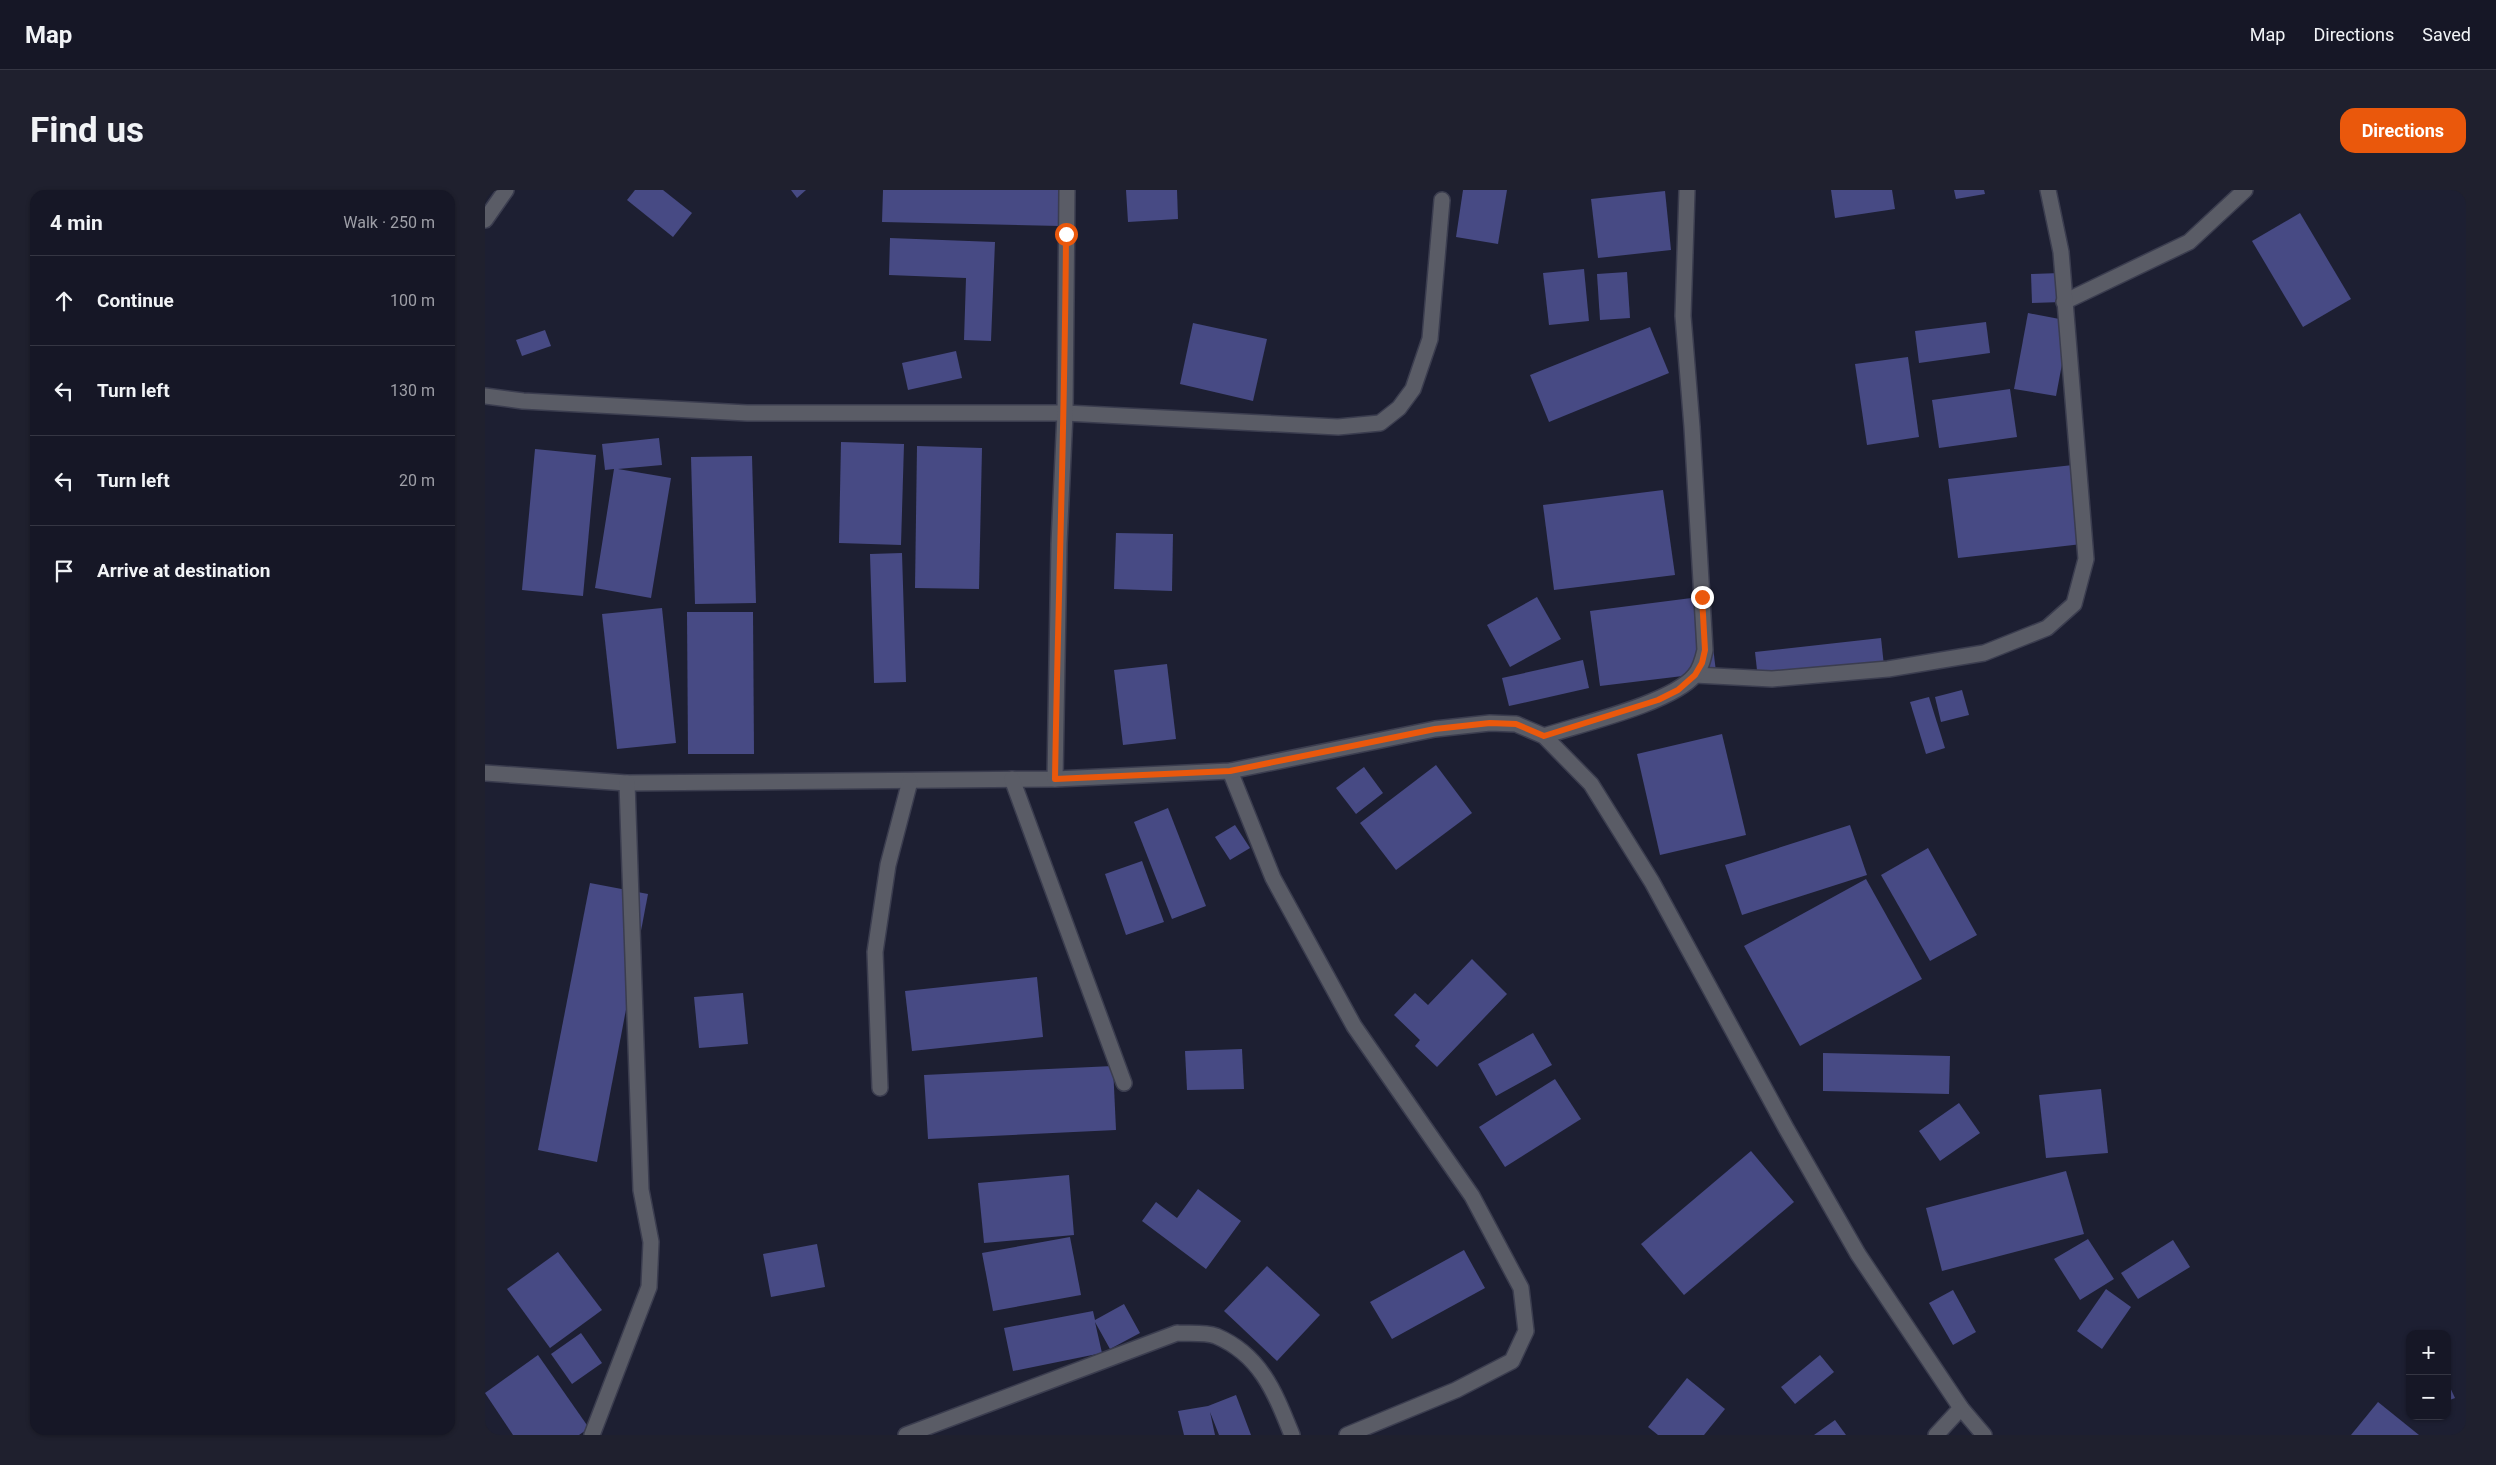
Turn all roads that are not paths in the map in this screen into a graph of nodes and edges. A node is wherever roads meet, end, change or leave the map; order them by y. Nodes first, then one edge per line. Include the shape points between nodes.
1 (506, 190) edge
2 (1067, 190) edge
3 (1687, 190) edge
4 (2048, 190) edge
5 (2245, 190) edge
6 (1442, 200) dead end
7 (485, 220) edge
8 (2064, 302) junction
9 (485, 396) edge
10 (1065, 413) junction
11 (1695, 675) junction
12 (1544, 736) junction
13 (1230, 771) junction
14 (485, 773) edge
15 (1011, 779) junction
16 (1055, 779) junction
17 (911, 781) junction
18 (627, 783) junction
19 (1124, 1083) dead end
20 (879, 1088) dead end
21 (1961, 1408) junction
22 (592, 1435) edge
23 (906, 1435) edge
24 (1292, 1435) edge
25 (1347, 1435) edge
26 (1936, 1435) edge
27 (1984, 1435) edge

1 - 7 street
2 - 10 street
3 - 11 street via 1683,316 1693,427 1705,650
4 - 8 street via 2061,252
5 - 8 street via 2189,242
6 - 10 street via 1431,340 1413,389 1399,408 1380,423 1338,426
8 - 11 street via 2086,559 2074,604 2047,628 1984,653 1888,669 1772,679
9 - 10 street via 523,401 747,413
10 - 16 street
11 - 12 street via 1678,690 1658,700
12 - 13 street via 1516,724 1490,723 1435,729
12 - 21 street via 1591,784 1652,882 1858,1254
13 - 16 street
13 - 25 street via 1273,878 1353,1026 1471,1196 1521,1288 1526,1331 1512,1361 1456,1390
14 - 18 street
15 - 16 street
15 - 17 street
15 - 19 street
17 - 18 street
17 - 20 street via 888,865 875,952
18 - 22 street via 641,1190 651,1242 649,1287
21 - 26 street
21 - 27 street
23 - 24 street via 1177,1333 1215,1336 1247,1355 1272,1386

